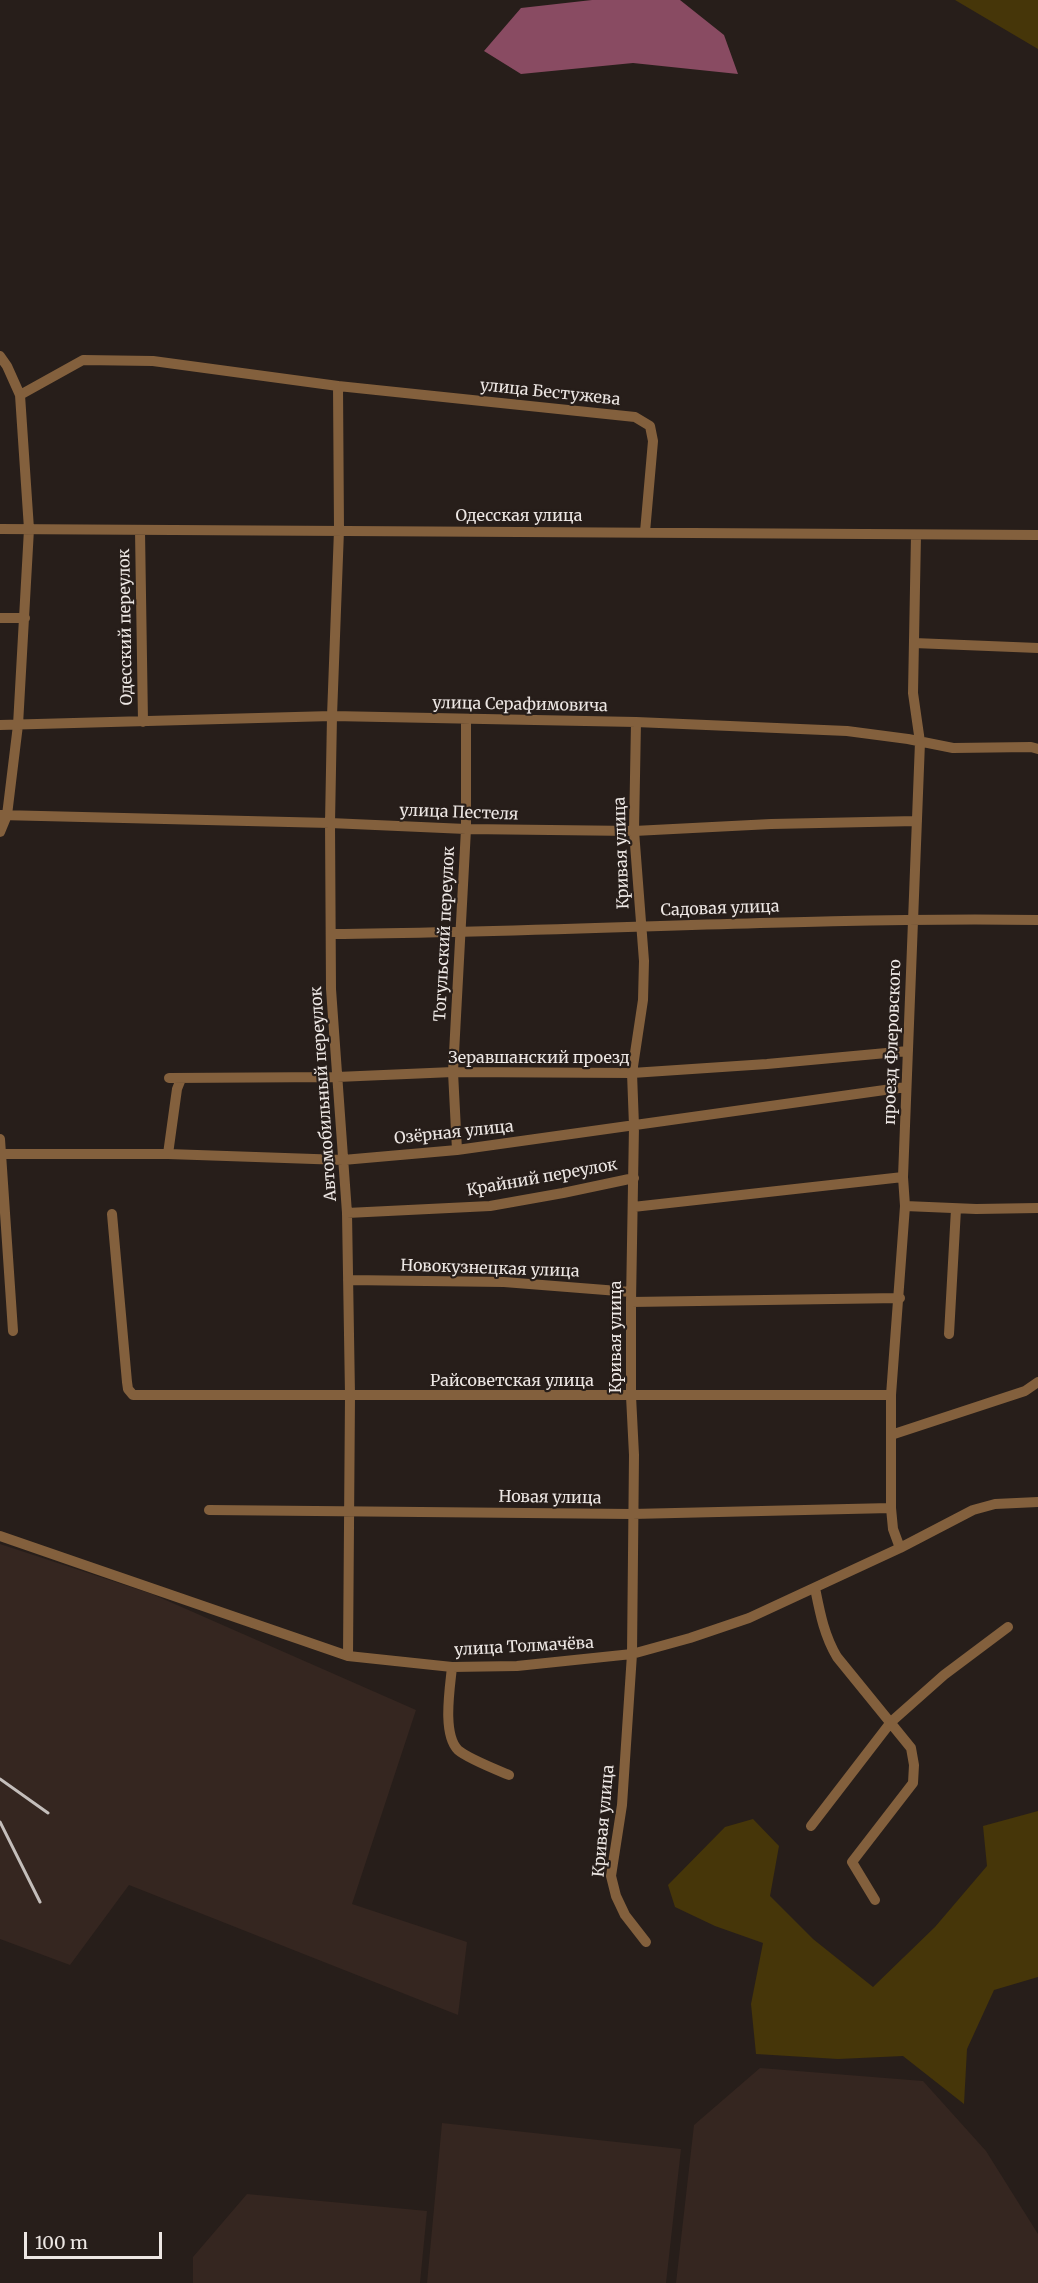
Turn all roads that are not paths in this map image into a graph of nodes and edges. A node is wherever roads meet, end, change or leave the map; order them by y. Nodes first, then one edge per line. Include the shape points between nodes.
1 (0, 356) edge
2 (338, 386) junction
3 (20, 395) junction
4 (0, 529) edge
5 (29, 529) junction
6 (339, 530) junction
7 (140, 531) junction
8 (645, 532) junction
9 (916, 535) junction
10 (1038, 535) edge
11 (0, 618) edge
12 (25, 618) junction
13 (914, 643) junction
14 (1038, 648) edge
15 (332, 716) junction
16 (466, 719) junction
17 (143, 722) junction
18 (636, 722) junction
19 (0, 725) edge
20 (18, 725) junction
21 (920, 742) junction
22 (1038, 749) edge
23 (3, 815) edge
24 (917, 821) junction
25 (330, 823) junction
26 (466, 829) junction
27 (634, 831) junction
28 (0, 832) edge
29 (913, 919) junction
30 (1038, 920) edge
31 (641, 926) junction
32 (459, 933) junction
33 (331, 934) junction
34 (909, 1051) junction
35 (453, 1072) junction
36 (632, 1073) junction
37 (337, 1077) junction
38 (169, 1078) dead end
39 (181, 1079) junction
40 (906, 1087) junction
41 (634, 1126) junction
42 (0, 1139) edge
43 (457, 1150) junction
44 (2, 1154) junction
45 (168, 1154) junction
46 (343, 1160) junction
47 (903, 1177) junction
48 (634, 1178) junction
49 (905, 1206) junction
50 (633, 1207) junction
51 (1038, 1208) edge
52 (956, 1209) junction
53 (347, 1213) junction
54 (112, 1214) dead end
55 (348, 1280) junction
56 (631, 1297) junction
57 (900, 1298) junction
58 (13, 1331) dead end
59 (949, 1334) dead end
60 (1038, 1382) edge
61 (350, 1395) junction
62 (891, 1395) junction
63 (631, 1396) junction
64 (891, 1435) junction
65 (1038, 1502) edge
66 (891, 1509) junction
67 (209, 1510) dead end
68 (348, 1511) junction
69 (632, 1514) junction
70 (0, 1536) edge
71 (900, 1548) junction
72 (815, 1588) junction
73 (1008, 1627) dead end
74 (632, 1654) junction
75 (348, 1656) junction
76 (452, 1666) junction
77 (891, 1722) junction
78 (509, 1776) dead end
79 (811, 1826) dead end
80 (875, 1900) dead end
81 (646, 1942) dead end

1 - 3 street
2 - 3 street, улица Бестужева via 153,361 83,360
2 - 6 street
2 - 8 street, улица Бестужева via 635,417 650,426 653,441
3 - 5 street
4 - 5 street, Одесская улица
5 - 7 street, Одесская улица
5 - 12 street
6 - 7 street, Одесская улица
6 - 8 street, Одесская улица
6 - 15 street, Автомобильный переулок
7 - 17 street, Одесский переулок
8 - 9 street, Одесская улица
9 - 10 street, Одесская улица
9 - 13 street, проезд Флеровского
11 - 12 street
12 - 20 street
13 - 14 street
13 - 21 street, проезд Флеровского via 913,693
15 - 16 street, улица Серафимовича
15 - 17 street, улица Серафимовича
15 - 25 street, Автомобильный переулок
16 - 18 street, улица Серафимовича
16 - 26 street, Тогульский переулок
17 - 20 street, улица Серафимовича
18 - 21 street, улица Серафимовича via 847,731
18 - 27 street, Кривая улица
19 - 20 street, улица Серафимовича
20 - 23 street
21 - 22 street, улица Серафимовича via 953,748
21 - 24 street, проезд Флеровского
23 - 25 street, улица Пестеля
23 - 28 street
24 - 27 street, улица Пестеля
24 - 29 street, проезд Флеровского
25 - 26 street, улица Пестеля
25 - 33 street, Автомобильный переулок
26 - 27 street, улица Пестеля
26 - 32 street, Тогульский переулок
27 - 31 street, Кривая улица
29 - 30 street, Садовая улица
29 - 31 street, Садовая улица
29 - 34 street, проезд Флеровского
31 - 32 street, Садовая улица
31 - 36 street, Кривая улица via 643,1000
32 - 33 street, Садовая улица
32 - 35 street, Тогульский переулок
33 - 37 street, Автомобильный переулок
34 - 36 street, Зеравшанский проезд
34 - 40 street, проезд Флеровского
35 - 36 street, Зеравшанский проезд
35 - 37 street, Зеравшанский проезд
35 - 43 street, Тогульский переулок
36 - 41 street, Кривая улица
37 - 39 street, Зеравшанский проезд
37 - 46 street, Автомобильный переулок
38 - 39 street, Зеравшанский проезд
39 - 45 street
40 - 41 street, Озёрная улица
40 - 47 street, проезд Флеровского
41 - 43 street, Озёрная улица
41 - 48 street, Кривая улица
42 - 44 street
43 - 46 street, Озёрная улица
44 - 45 street, Озёрная улица
44 - 58 street
45 - 46 street, Озёрная улица
46 - 53 street, Автомобильный переулок
47 - 49 street, проезд Флеровского
47 - 50 street
48 - 50 street, Кривая улица
48 - 53 street, Крайний переулок via 490,1206
49 - 52 street
49 - 57 street, проезд Флеровского
50 - 56 street, Кривая улица
51 - 52 street
52 - 59 street
53 - 55 street, Автомобильный переулок
54 - 61 street, Райсоветская улица via 127,1382 133,1395
55 - 56 street, Новокузнецкая улица via 504,1282
55 - 61 street, Автомобильный переулок
56 - 57 street, Новокузнецкая улица
56 - 63 street, Кривая улица
57 - 62 street, проезд Флеровского
60 - 64 street via 1025,1391
61 - 63 street, Райсоветская улица
61 - 68 street, Автомобильный переулок
62 - 63 street, Райсоветская улица
62 - 64 street, проезд Флеровского
63 - 69 street, Кривая улица
64 - 66 street, проезд Флеровского
65 - 71 street, улица Толмачёва via 995,1504 973,1510
66 - 69 street, Новая улица
66 - 71 street, проезд Флеровского
67 - 68 street, Новая улица
68 - 69 street, Новая улица
68 - 75 street, Автомобильный переулок
69 - 74 street, Кривая улица
70 - 75 street, улица Толмачёва
71 - 72 street, улица Толмачёва
72 - 74 street, улица Толмачёва via 749,1618
72 - 77 street via 822,1623 837,1657
73 - 77 street via 944,1675
74 - 76 street, улица Толмачёва via 517,1666
74 - 81 street, Кривая улица via 622,1804 612,1875 625,1915
75 - 76 street, улица Толмачёва
76 - 78 street via 448,1725 451,1738 458,1750
77 - 79 street
77 - 80 street via 911,1748 913,1783 852,1862

